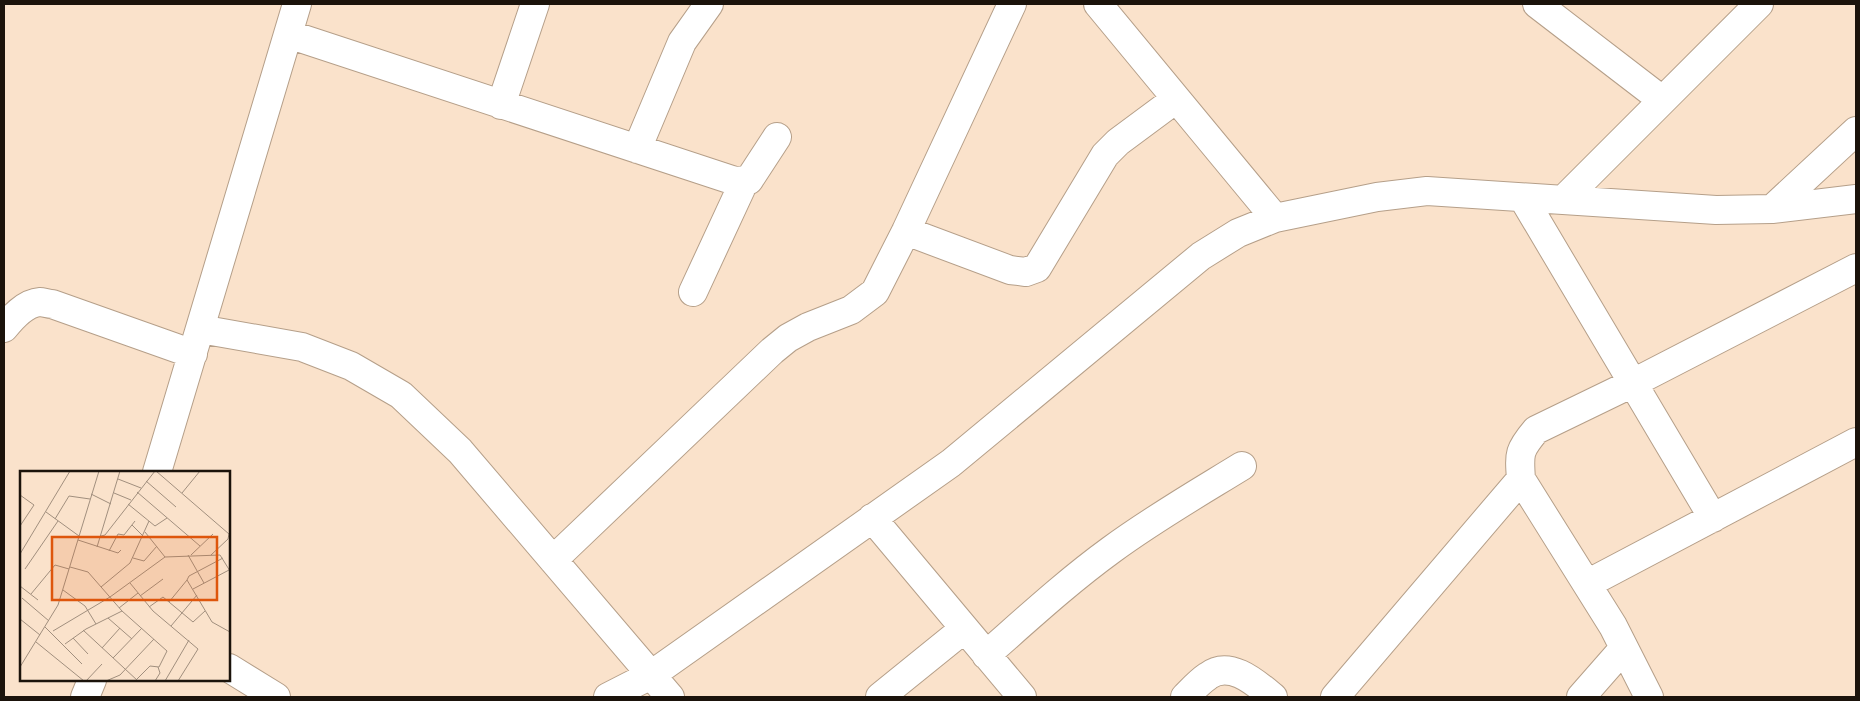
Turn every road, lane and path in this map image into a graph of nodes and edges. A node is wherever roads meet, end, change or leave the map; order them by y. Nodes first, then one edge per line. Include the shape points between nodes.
1 (298, 4) edge
2 (535, 4) edge
3 (709, 4) edge
4 (1012, 4) edge
5 (1098, 4) edge
6 (1537, 4) edge
7 (1759, 4) edge
8 (288, 34) junction
9 (1176, 99) junction
10 (1662, 100) junction
11 (501, 105) junction
12 (1856, 131) edge
13 (777, 137) dead end
14 (637, 149) junction
15 (744, 182) junction
16 (1522, 198) junction
17 (1856, 199) edge
18 (1563, 200) junction
19 (1772, 209) junction
20 (1275, 218) junction
21 (906, 231) junction
22 (1856, 268) edge
23 (693, 292) dead end
24 (4, 328) edge
25 (196, 341) junction
26 (1633, 383) junction
27 (1856, 442) edge
28 (1242, 466) dead end
29 (157, 471) edge
30 (1521, 479) junction
31 (872, 518) junction
32 (1713, 518) junction
33 (553, 560) junction
34 (1587, 584) junction
35 (964, 629) junction
36 (1624, 648) junction
37 (986, 655) junction
38 (230, 669) edge
39 (651, 675) junction
40 (92, 681) edge
41 (86, 697) edge
42 (276, 697) edge
43 (608, 697) edge
44 (670, 697) edge
45 (880, 697) edge
46 (1022, 697) edge
47 (1185, 697) edge
48 (1273, 697) edge
49 (1335, 697) edge
50 (1581, 697) edge
51 (1649, 697) edge

1 - 8 street
2 - 11 street
3 - 14 street via 682,42
4 - 21 street
5 - 9 street
6 - 10 street
7 - 10 street
8 - 11 street
8 - 25 street
9 - 20 street
9 - 21 street via 1105,155 1037,268 1026,272 1010,270
10 - 18 street
11 - 14 street
12 - 19 street
13 - 15 street via 752,177
14 - 15 street via 722,178
15 - 23 street
16 - 18 street
16 - 20 street via 1427,191 1377,196
16 - 26 street
17 - 19 street
18 - 19 street via 1716,210
20 - 31 street via 1238,233 1201,256 951,463
21 - 33 street via 874,292 851,310 808,327 772,350
22 - 26 street
24 - 25 street via 12,318 39,302
25 - 29 street
25 - 33 street via 302,347 351,366 401,394 460,451
26 - 30 street via 1536,430 1519,456
26 - 32 street
27 - 32 street
28 - 37 street via 1112,549
30 - 34 street
30 - 49 street
31 - 35 street
31 - 39 street
32 - 34 street
33 - 39 street
34 - 36 street
35 - 37 street
35 - 45 street
36 - 50 street
36 - 51 street
37 - 46 street
38 - 42 street
39 - 43 street
39 - 44 street
40 - 41 street
47 - 48 street via 1209,674 1223,670 1241,674

